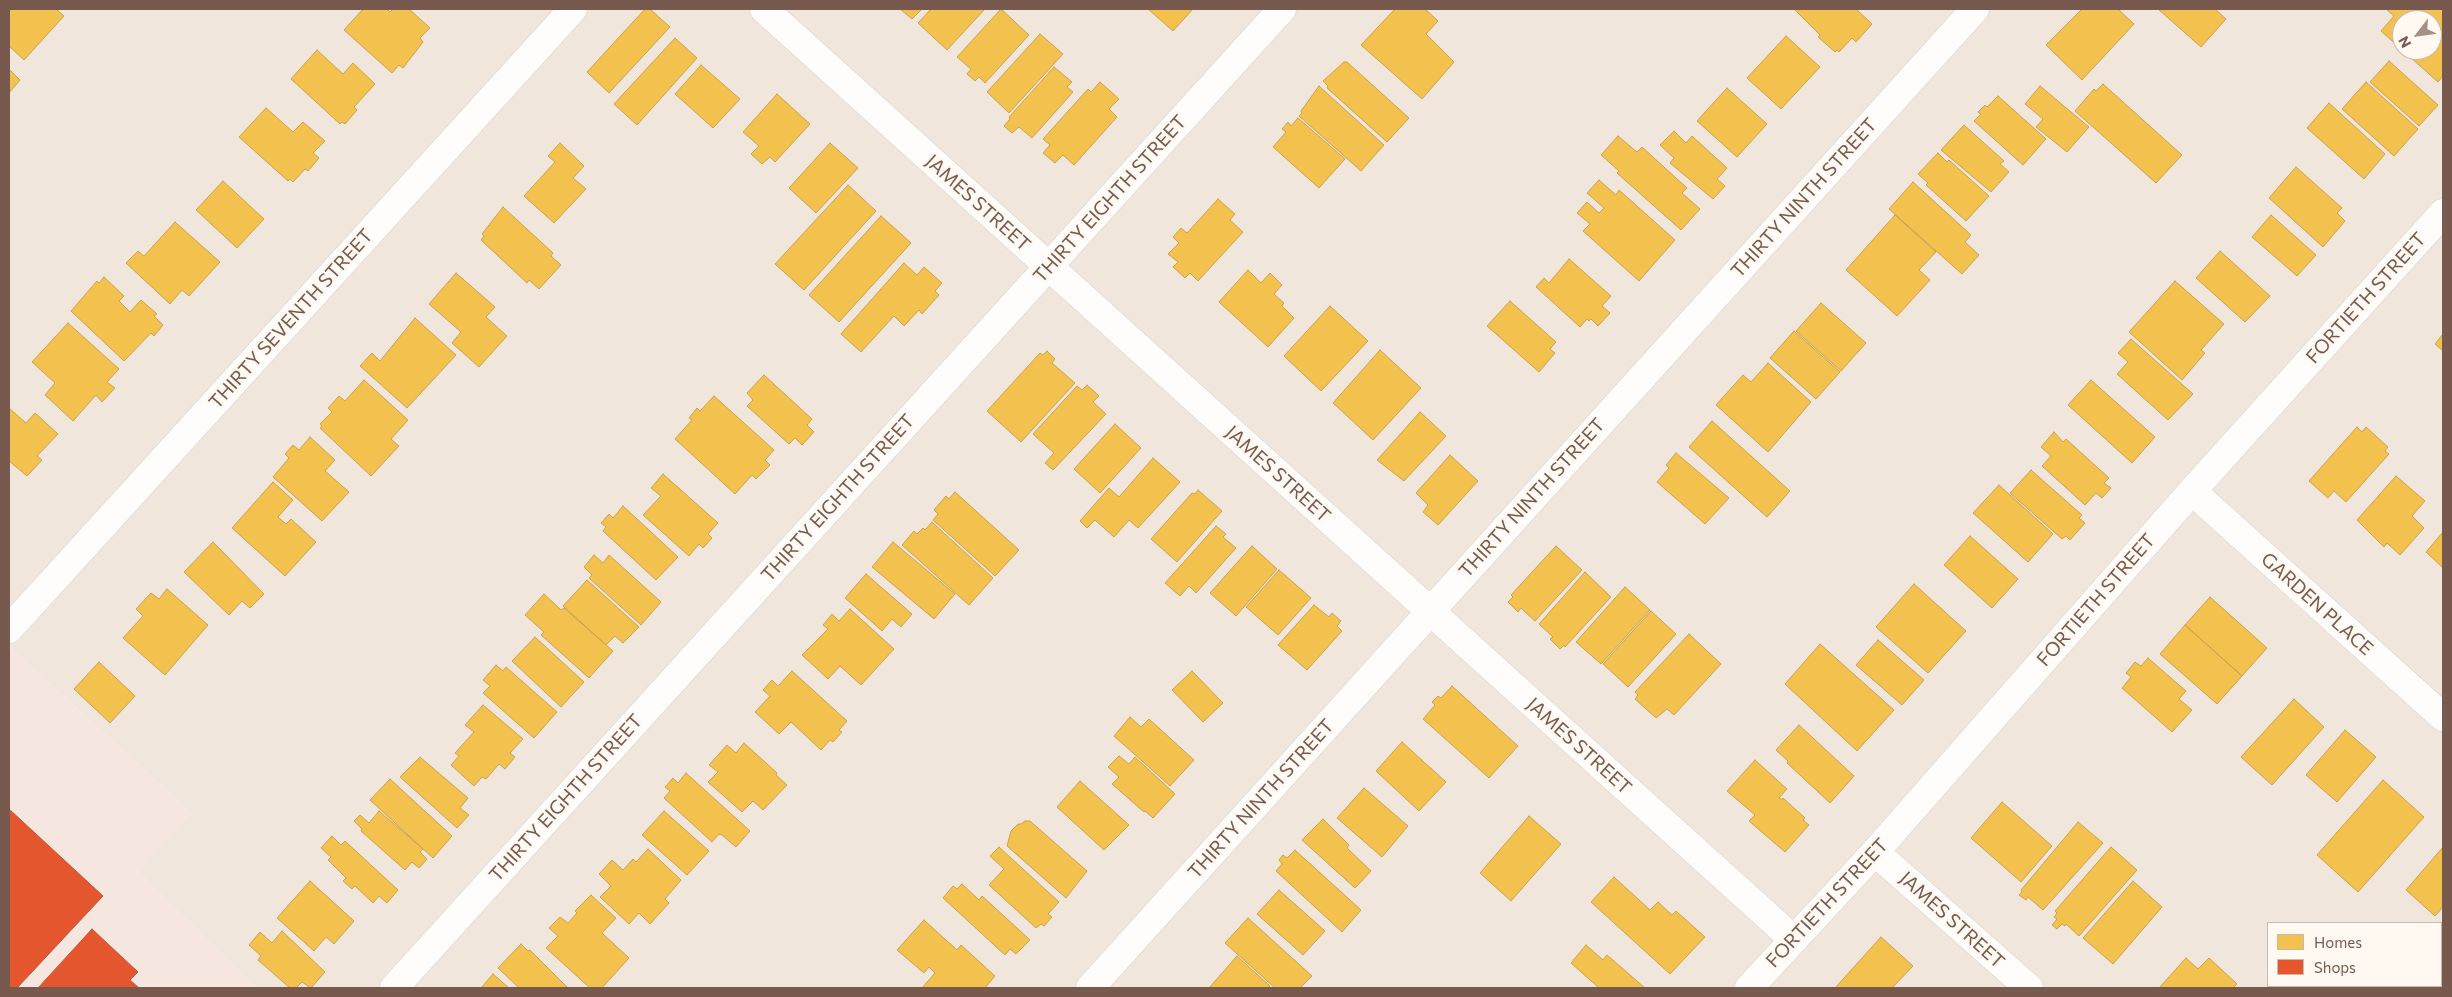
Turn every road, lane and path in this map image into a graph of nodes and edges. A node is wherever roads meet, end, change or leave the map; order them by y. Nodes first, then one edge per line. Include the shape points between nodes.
1 (573, 9) edge
2 (764, 9) edge
3 (1282, 9) edge
4 (1975, 9) edge
5 (2443, 213) edge
6 (1048, 267) junction
7 (2192, 491) junction
8 (1430, 611) junction
9 (9, 629) edge
10 (2443, 717) edge
11 (1875, 852) junction
12 (1793, 939) junction
13 (394, 988) edge
14 (1090, 988) edge
15 (1749, 988) edge
16 (2029, 988) edge

1 - 9 street, THIRTY SEVENTH STREET
2 - 6 street, JAMES STREET
3 - 6 street, THIRTY EIGHTH STREET
4 - 8 street, THIRTY NINTH STREET
5 - 7 street, FORTIETH STREET
6 - 8 street, JAMES STREET
6 - 13 street, THIRTY EIGHTH STREET
7 - 10 street, GARDEN PLACE
7 - 11 street, FORTIETH STREET
8 - 12 street, JAMES STREET
8 - 14 street, THIRTY NINTH STREET
11 - 12 street, FORTIETH STREET
11 - 16 street, JAMES STREET
12 - 15 street, FORTIETH STREET

